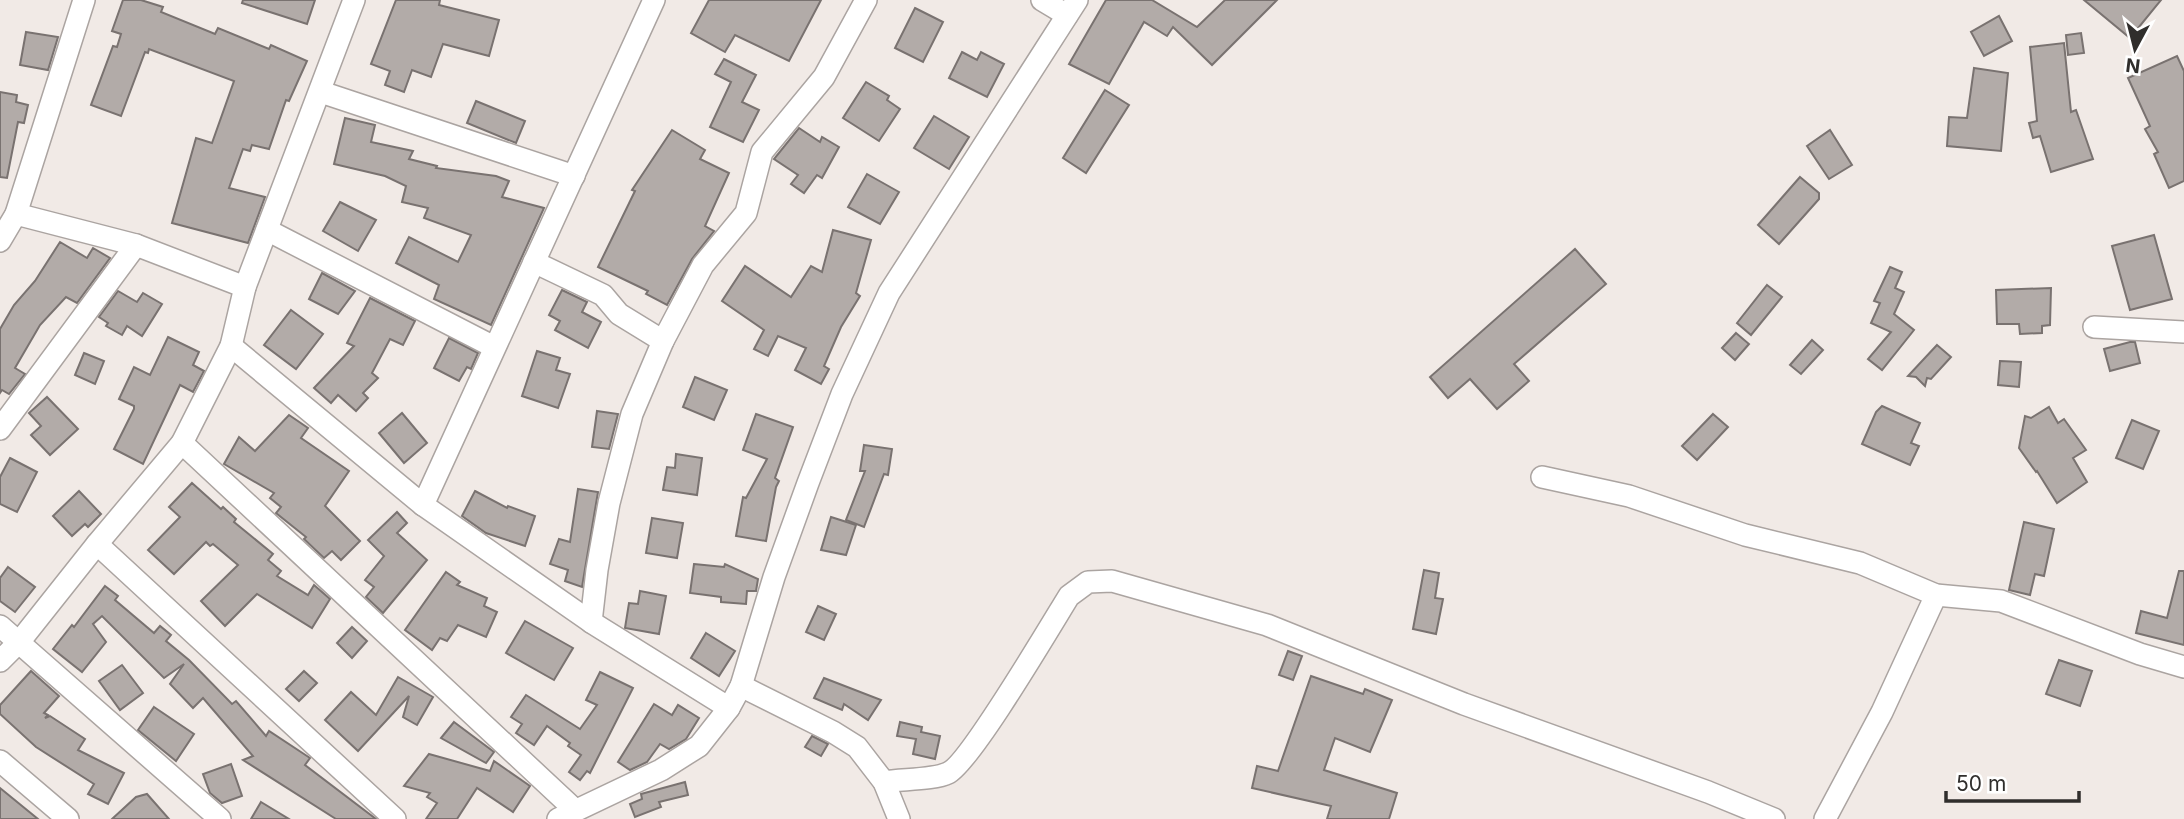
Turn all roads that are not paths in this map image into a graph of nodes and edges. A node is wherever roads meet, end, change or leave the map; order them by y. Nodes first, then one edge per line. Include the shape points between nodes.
1 (84, 0) edge
2 (354, 0) edge
3 (654, 0) edge
4 (866, 0) edge
5 (1042, 0) edge
6 (1072, 8) edge
7 (321, 92) junction
8 (574, 176) junction
9 (16, 214) junction
10 (267, 229) junction
11 (0, 241) edge
12 (136, 245) junction
13 (534, 262) junction
14 (246, 287) junction
15 (2094, 327) dead end
16 (2184, 332) edge
17 (663, 341) junction
18 (231, 346) junction
19 (494, 347) junction
20 (0, 429) edge
21 (182, 443) junction
22 (1542, 477) dead end
23 (423, 505) junction
24 (97, 544) junction
25 (1936, 595) junction
26 (591, 622) junction
27 (0, 626) edge
28 (20, 641) junction
29 (0, 661) edge
30 (2184, 667) edge
31 (741, 686) junction
32 (729, 708) junction
33 (0, 761) edge
34 (884, 782) junction
35 (566, 814) edge
36 (68, 819) edge
37 (220, 819) edge
38 (395, 819) edge
39 (899, 819) edge
40 (1774, 819) edge
41 (1825, 819) edge

1 - 9 street
2 - 7 street
3 - 8 street
4 - 17 street via 824,77 762,152 746,214 703,265
5 - 6 street
6 - 31 street via 889,293 842,394 803,495
7 - 8 street
7 - 10 street
8 - 13 street
9 - 11 street
9 - 12 street
10 - 14 street
10 - 19 street
12 - 14 street
12 - 20 street
13 - 17 street via 603,295 619,314
13 - 19 street
14 - 18 street
15 - 16 street
17 - 26 street via 632,414 609,503
18 - 21 street
18 - 23 street
19 - 23 street
21 - 24 street
21 - 35 street
22 - 25 street via 1629,496 1745,535 1860,563
23 - 26 street
24 - 28 street
24 - 38 street
25 - 30 street via 2001,601
25 - 41 street via 1882,712
26 - 32 street
27 - 28 street
28 - 29 street
28 - 37 street
31 - 32 street
31 - 34 street via 857,747
32 - 35 street via 699,746 661,770
33 - 36 street
34 - 39 street
34 - 40 street via 951,772 979,738 1069,596 1088,582 1112,581 1267,625

